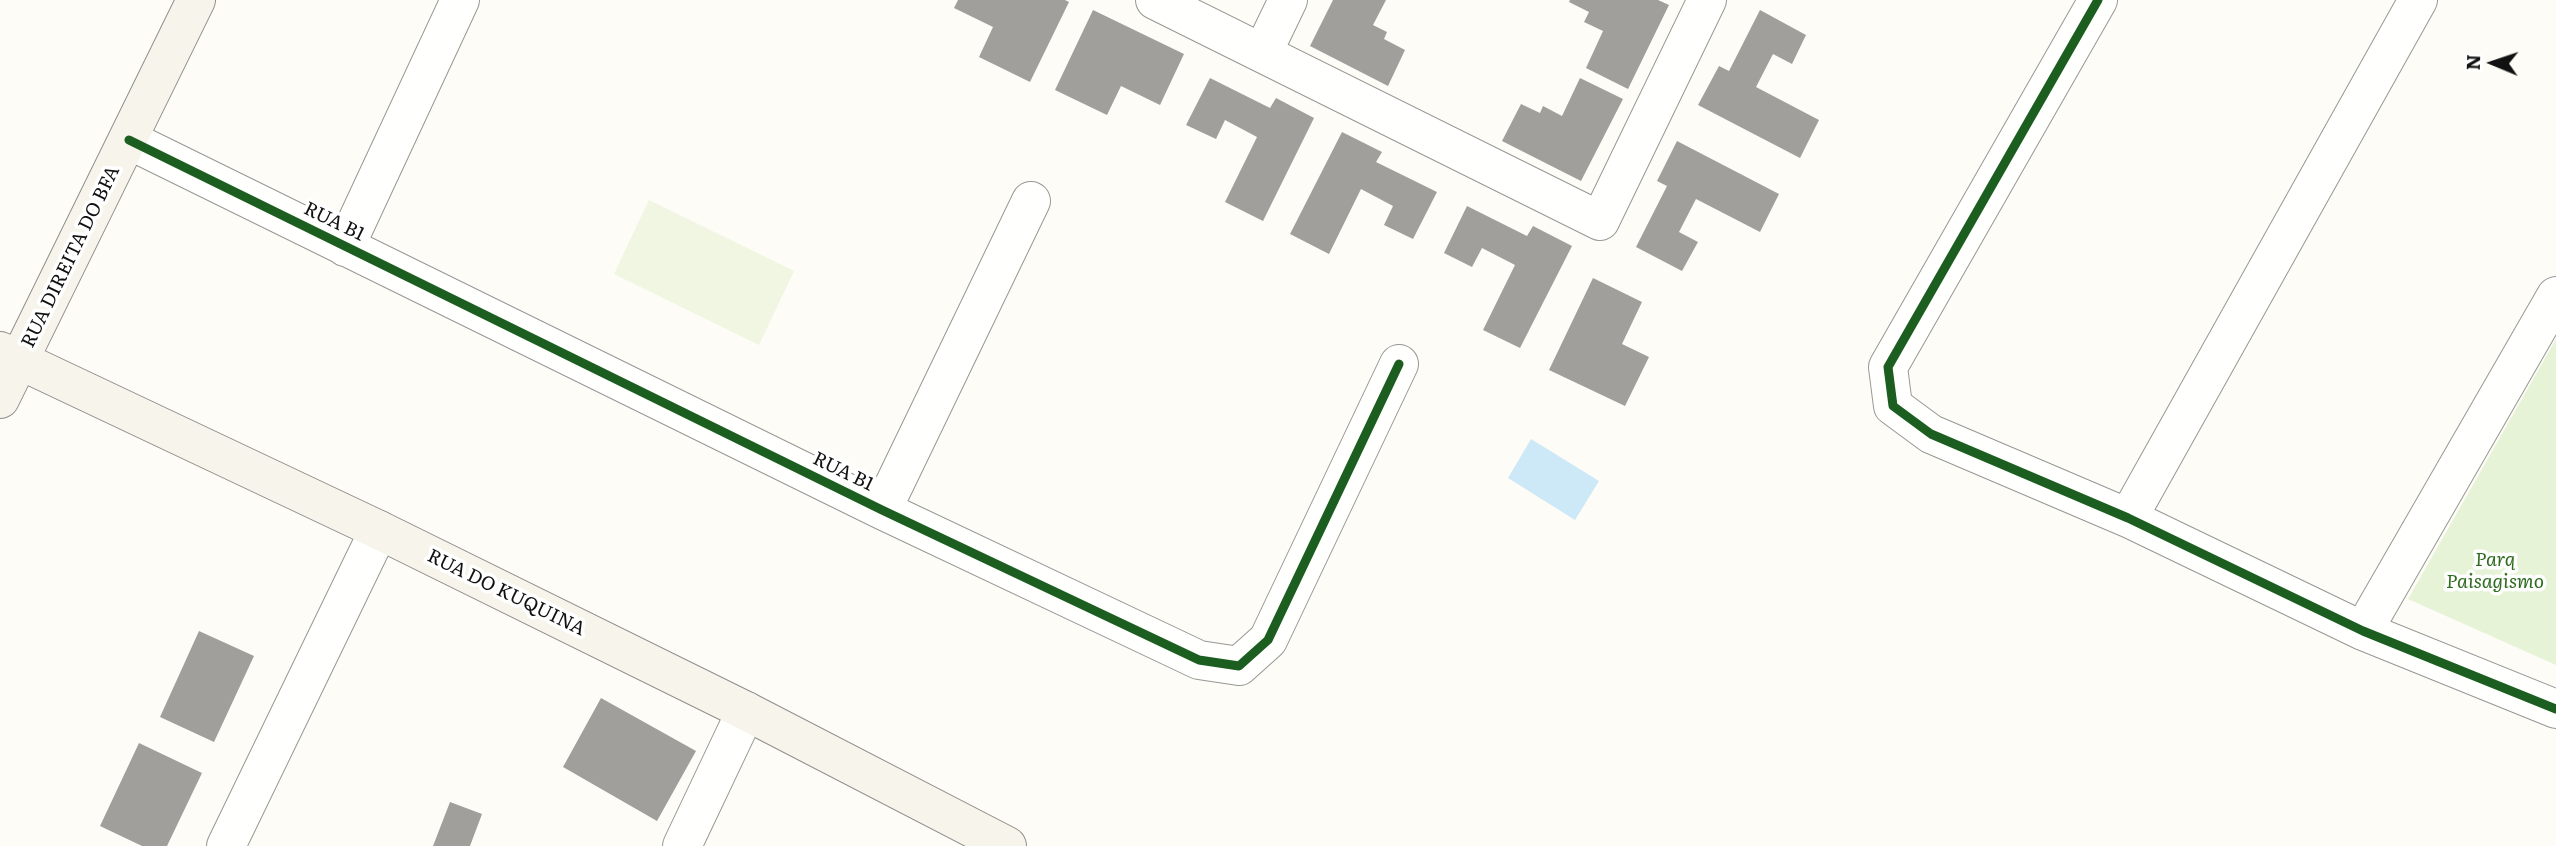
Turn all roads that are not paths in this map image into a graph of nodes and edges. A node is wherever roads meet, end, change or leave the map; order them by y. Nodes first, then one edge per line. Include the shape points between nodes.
1 (196, 0) edge
2 (460, 0) edge
3 (1155, 0) edge
4 (1288, 0) edge
5 (1707, 0) edge
6 (2098, 0) edge
7 (2418, 0) edge
8 (1264, 52) junction
9 (129, 140) junction
10 (1031, 201) dead end
11 (345, 247) junction
12 (2556, 296) edge
13 (9, 356) edge
14 (1399, 364) dead end
15 (0, 399) edge
16 (881, 510) junction
17 (2128, 518) junction
18 (379, 530) junction
19 (2363, 631) junction
20 (2556, 709) edge
21 (746, 710) junction
22 (226, 846) edge
23 (682, 846) edge
24 (1007, 846) edge

1 - 9 street, RUA DIREITA DO BFA
2 - 11 street
3 - 8 street
4 - 8 street
5 - 8 street via 1600,221
6 - 17 street via 1888,367 1893,406 1931,434
7 - 17 street
9 - 11 street, RUA B1
9 - 13 street, RUA DIREITA DO BFA
10 - 16 street
11 - 16 street, RUA B1
12 - 19 street
13 - 15 street, RUA DIREITA DO BFA
13 - 18 street, RUA DO KUQUINA
14 - 16 street, RUA B1 via 1268,640 1239,666 1199,660
17 - 19 street
18 - 21 street, RUA DO KUQUINA
18 - 22 street
19 - 20 street
21 - 23 street
21 - 24 street, RUA DO KUQUINA

